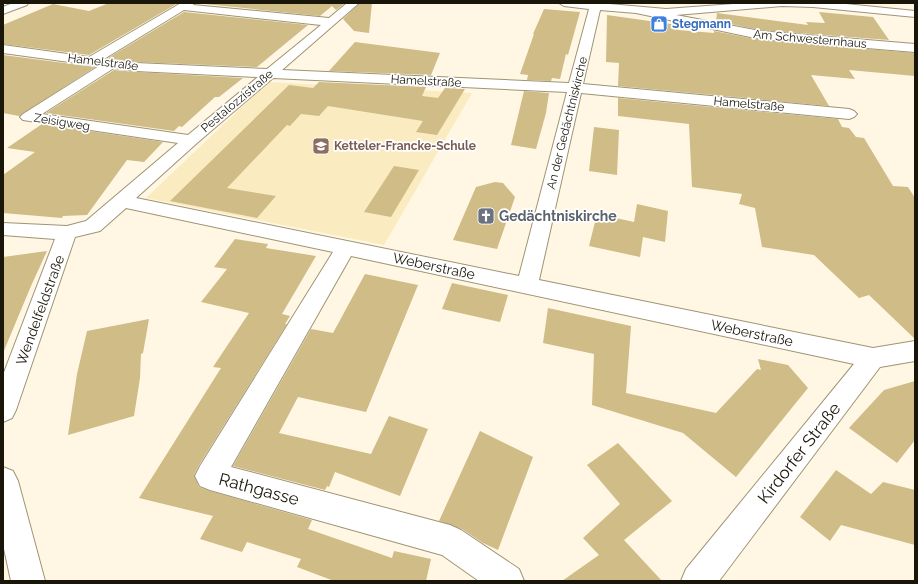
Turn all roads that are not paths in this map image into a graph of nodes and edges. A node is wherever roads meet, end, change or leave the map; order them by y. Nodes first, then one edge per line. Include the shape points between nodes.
1 (22, 3) edge
2 (354, 3) edge
3 (564, 3) edge
4 (778, 4) edge
5 (186, 5) edge
6 (595, 6) junction
7 (636, 10) junction
8 (3, 11) edge
9 (915, 14) edge
10 (330, 22) junction
11 (915, 48) edge
12 (3, 49) edge
13 (91, 61) junction
14 (111, 64) junction
15 (270, 73) junction
16 (576, 88) junction
17 (849, 114) dead end
18 (191, 140) junction
19 (122, 201) junction
20 (3, 229) edge
21 (67, 232) junction
22 (346, 247) junction
23 (527, 287) junction
24 (915, 351) edge
25 (873, 358) junction
26 (3, 410) edge
27 (3, 481) edge
28 (28, 581) edge
29 (507, 581) edge
30 (698, 581) edge

1 - 8 street
2 - 10 street, Pestalozzistraße
3 - 6 street
4 - 7 street via 684,11
4 - 9 street via 813,4
5 - 10 street
5 - 13 street
6 - 7 street
6 - 16 street, An der Gedächtniskirche
7 - 11 street, Am Schwesternhaus via 760,36
10 - 15 street, Pestalozzistraße
12 - 13 street, Hamelstraße
13 - 14 street, Hamelstraße
14 - 15 street, Hamelstraße
14 - 18 street, Zeisigweg via 28,117
15 - 16 street, Hamelstraße
15 - 18 street, Pestalozzistraße
16 - 17 street, Hamelstraße
16 - 23 street, An der Gedächtniskirche
18 - 19 street, Pestalozzistraße
19 - 21 street via 93,226
19 - 22 street, Weberstraße
20 - 21 street
21 - 26 street, Wendelfeldstraße
22 - 23 street, Weberstraße
22 - 29 street, Rathgasse via 210,476 450,541
23 - 25 street, Weberstraße
24 - 25 street
25 - 30 street, Kirdorfer Straße
27 - 28 street

